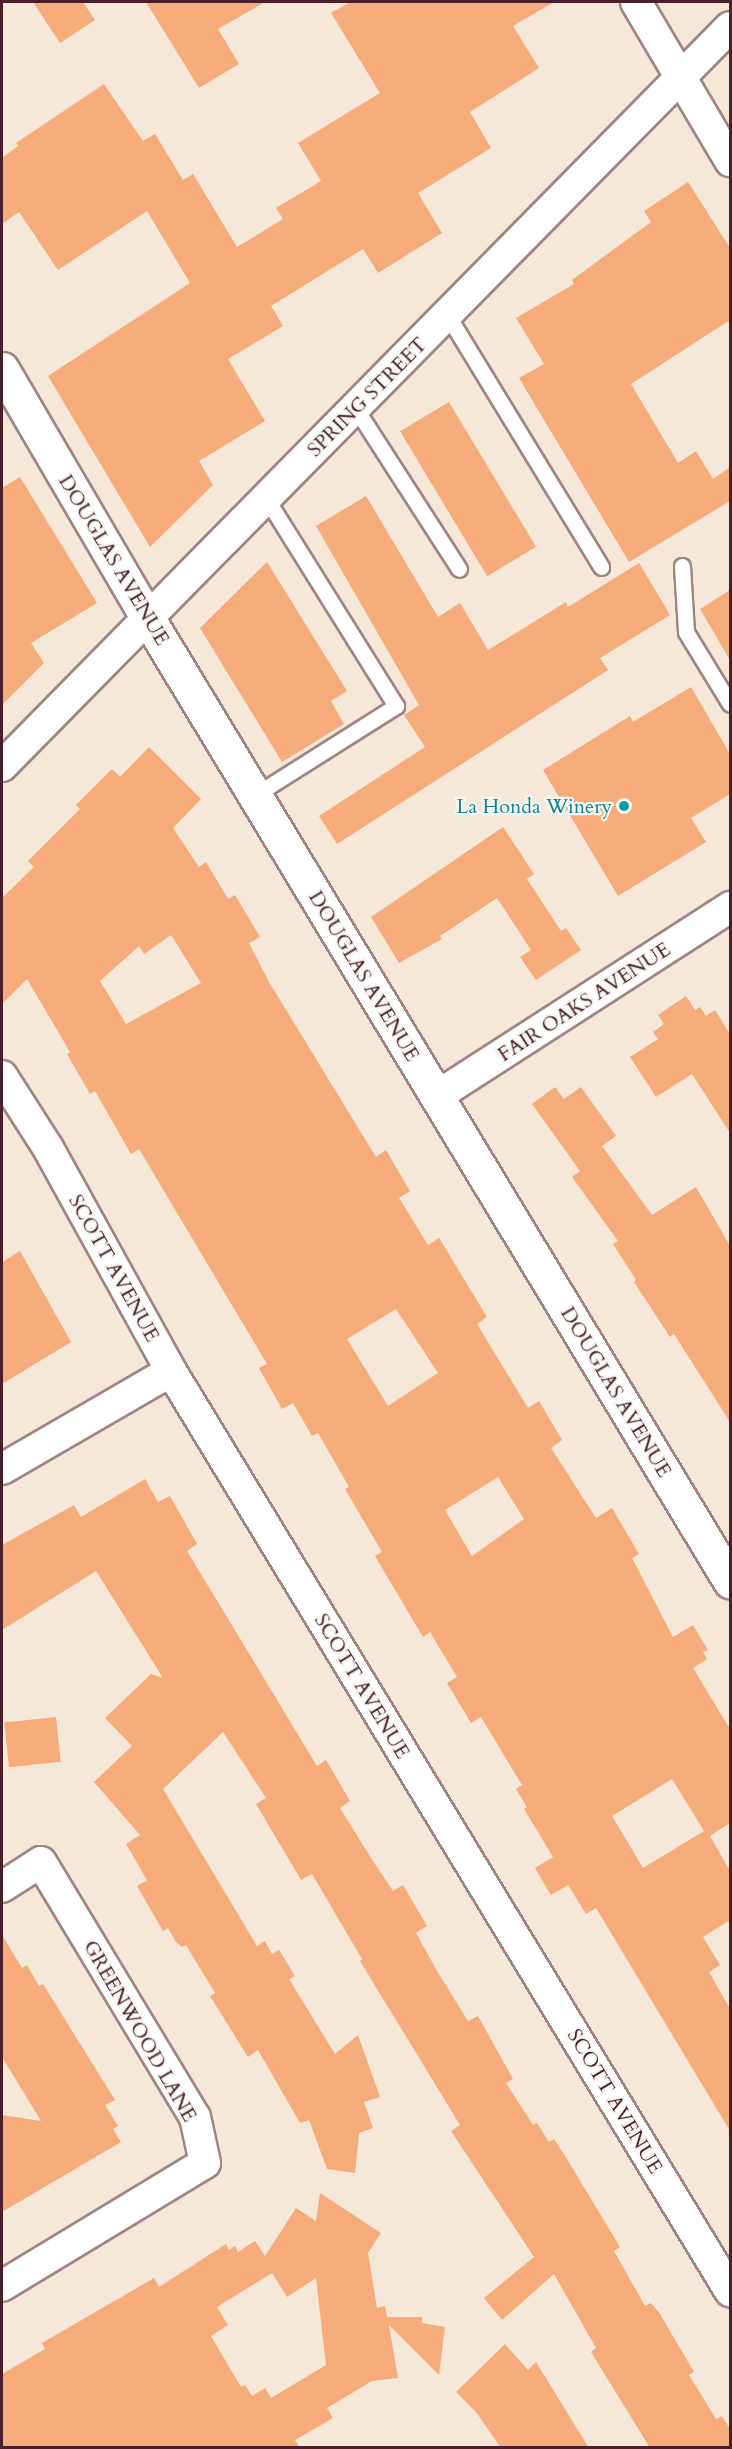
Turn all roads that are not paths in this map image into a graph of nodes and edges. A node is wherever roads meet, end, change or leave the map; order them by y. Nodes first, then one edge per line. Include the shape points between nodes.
1 (636, 2) edge
2 (730, 27) edge
3 (680, 78) junction
4 (730, 161) edge
5 (448, 316) junction
6 (2, 369) edge
7 (356, 409) junction
8 (266, 498) junction
9 (682, 566) dead end
10 (602, 567) dead end
11 (459, 569) dead end
12 (147, 617) junction
13 (730, 704) edge
14 (2, 765) edge
15 (255, 795) junction
16 (730, 907) edge
17 (2, 1076) edge
18 (437, 1096) junction
19 (171, 1371) junction
20 (2, 1469) edge
21 (730, 1581) edge
22 (2, 1887) edge
23 (2, 2286) edge
24 (730, 2290) edge

1 - 3 street
2 - 3 street, SPRING STREET
3 - 4 street
3 - 5 street, SPRING STREET
5 - 7 street, SPRING STREET
5 - 10 lane
6 - 12 street, DOUGLAS AVENUE
7 - 8 street, SPRING STREET
7 - 11 lane
8 - 12 street, SPRING STREET
8 - 15 lane via 396,706
9 - 13 lane via 686,632
12 - 14 street, SPRING STREET
12 - 15 street, DOUGLAS AVENUE
15 - 18 street, DOUGLAS AVENUE
16 - 18 street, FAIR OAKS AVENUE
17 - 19 street, SCOTT AVENUE via 48,1148
18 - 21 street, DOUGLAS AVENUE
19 - 20 street
19 - 24 street, SCOTT AVENUE
22 - 23 street, GREENWOOD LANE via 41,1862 195,2117 205,2163

